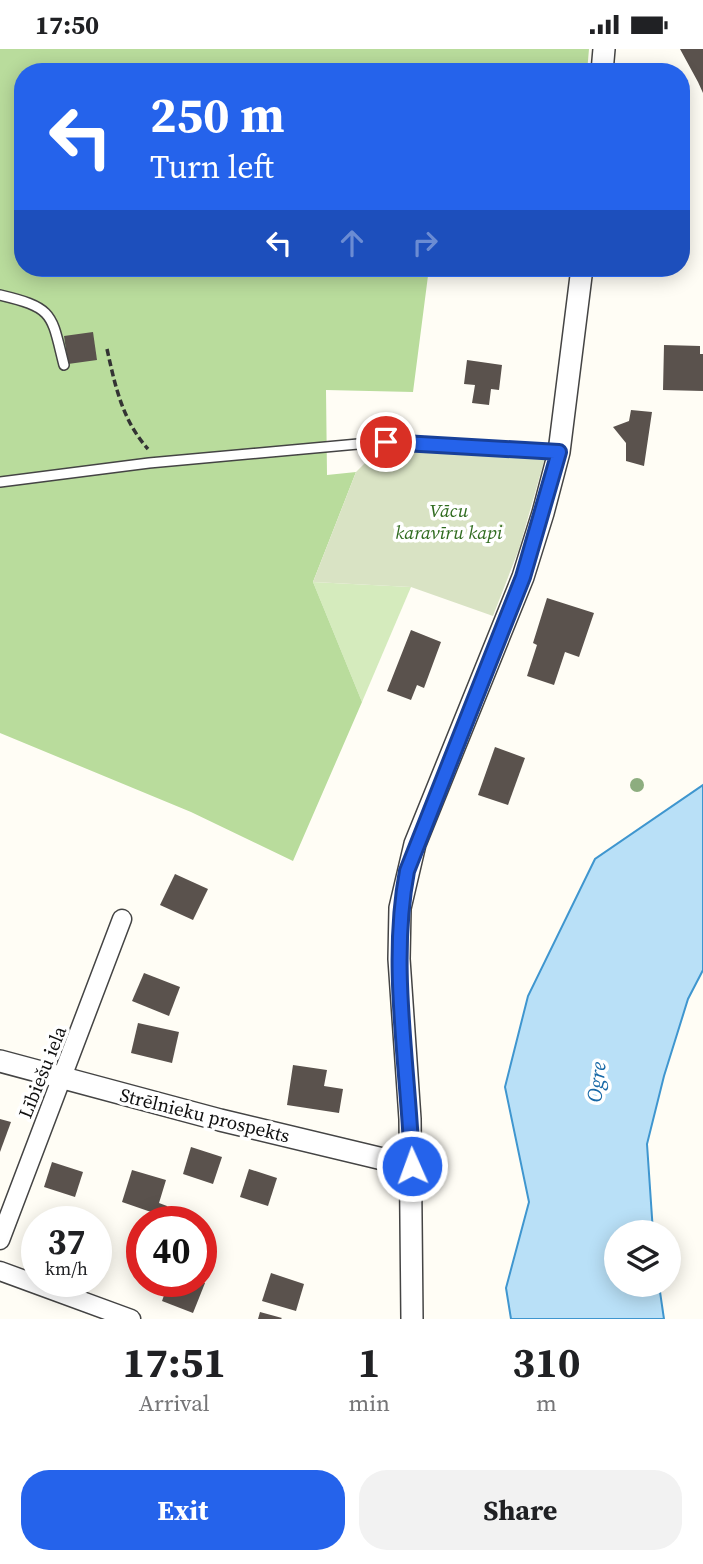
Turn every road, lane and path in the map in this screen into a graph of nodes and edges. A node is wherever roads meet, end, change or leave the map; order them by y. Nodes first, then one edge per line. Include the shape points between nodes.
1 (581, 277) edge
2 (0, 295) edge
3 (107, 349) dead end
4 (64, 365) dead end
5 (559, 452) junction
6 (160, 462) junction
7 (0, 482) edge
8 (122, 919) dead end
9 (0, 1061) edge
10 (61, 1077) junction
11 (412, 1166) junction
12 (0, 1240) edge
13 (0, 1271) edge
14 (131, 1319) edge
15 (412, 1319) edge

1 - 5 street
2 - 4 lane via 45,310 52,318
3 - 6 path via 117,397 135,435
5 - 6 lane via 386,442
5 - 11 street via 523,577 407,871 400,908 400,959
6 - 7 lane
8 - 10 street, Lībiešu iela
9 - 10 street, Strēlnieku prospekts
10 - 11 street, Strēlnieku prospekts
10 - 12 street, Lībiešu iela
11 - 15 street
13 - 14 street

